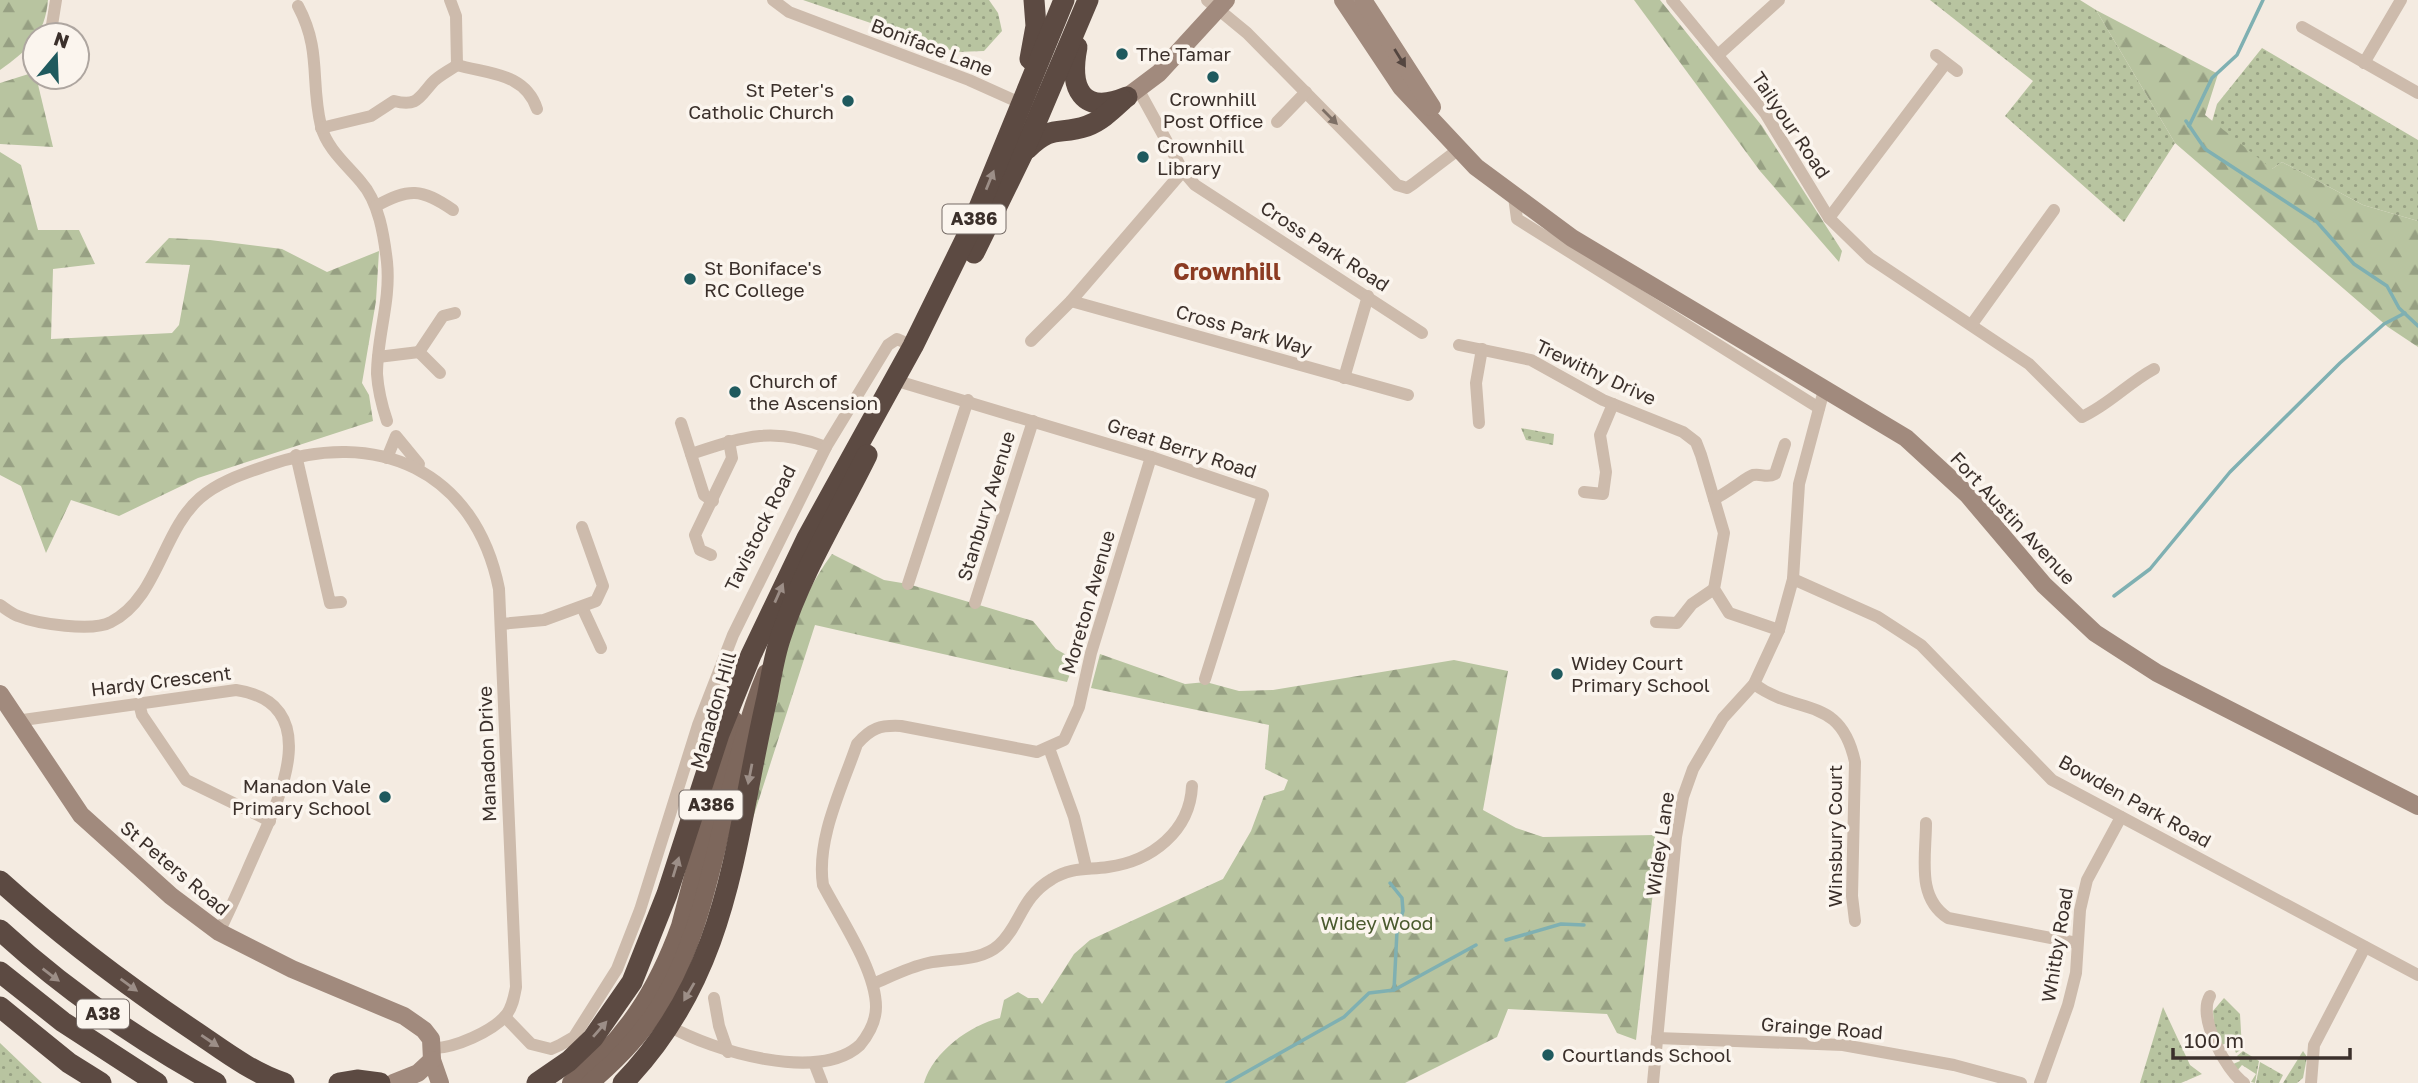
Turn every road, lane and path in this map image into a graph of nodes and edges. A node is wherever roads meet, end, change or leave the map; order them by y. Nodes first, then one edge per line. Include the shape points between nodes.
1 (56, 0) edge
2 (450, 0) edge
3 (773, 0) edge
4 (1034, 0) edge
5 (1064, 0) edge
6 (1088, 0) edge
7 (1672, 0) edge
8 (1779, 0) edge
9 (2401, 0) edge
10 (1218, 3) edge
11 (1351, 3) edge
12 (298, 6) dead end
13 (53, 21) edge
14 (2302, 27) dead end
15 (1717, 55) junction
16 (2364, 63) junction
17 (457, 65) junction
18 (1957, 71) dead end
19 (1306, 92) junction
20 (1132, 93) junction
21 (2418, 93) edge
22 (1022, 101) junction
23 (537, 109) dead end
24 (1041, 114) junction
25 (1277, 122) dead end
26 (321, 128) junction
27 (1459, 149) junction
28 (1023, 153) junction
29 (1183, 171) junction
30 (1514, 197) junction
31 (376, 206) junction
32 (453, 210) dead end
33 (2054, 210) dead end
34 (1829, 218) junction
35 (1368, 296) junction
36 (1071, 302) junction
37 (456, 313) dead end
38 (1972, 324) junction
39 (1422, 333) dead end
40 (1031, 341) dead end
41 (1459, 345) dead end
42 (1482, 349) junction
43 (916, 350) junction
44 (419, 352) junction
45 (378, 357) junction
46 (2154, 369) dead end
47 (440, 373) dead end
48 (1344, 378) junction
49 (904, 383) junction
50 (1824, 390) junction
51 (1408, 395) dead end
52 (968, 400) junction
53 (1613, 404) junction
54 (1819, 408) junction
55 (387, 421) dead end
56 (1033, 421) junction
57 (681, 423) dead end
58 (1479, 423) dead end
59 (729, 440) junction
60 (1785, 444) dead end
61 (826, 447) junction
62 (691, 454) junction
63 (296, 455) junction
64 (1151, 457) junction
65 (387, 458) junction
66 (418, 467) junction
67 (1584, 492) dead end
68 (1714, 499) junction
69 (713, 501) junction
70 (582, 527) dead end
71 (710, 555) dead end
72 (1793, 579) junction
73 (908, 584) dead end
74 (1714, 589) junction
75 (341, 602) dead end
76 (975, 603) dead end
77 (0, 605) edge
78 (582, 607) junction
79 (1656, 622) dead end
80 (501, 624) junction
81 (1779, 630) junction
82 (781, 636) junction
83 (601, 648) dead end
84 (751, 655) junction
85 (1205, 679) dead end
86 (1754, 684) junction
87 (0, 694) edge
88 (139, 703) junction
89 (16, 721) junction
90 (1049, 748) junction
91 (1192, 786) dead end
92 (2418, 806) edge
93 (2121, 817) junction
94 (270, 821) junction
95 (1926, 823) dead end
96 (1086, 867) junction
97 (0, 881) edge
98 (1855, 921) dead end
99 (0, 930) edge
100 (219, 932) junction
101 (2077, 943) junction
102 (2365, 947) junction
103 (0, 972) edge
104 (2418, 975) edge
105 (873, 984) junction
106 (2210, 996) dead end
107 (714, 998) dead end
108 (0, 1007) edge
109 (505, 1017) junction
110 (669, 1026) junction
111 (1657, 1038) junction
112 (728, 1052) junction
113 (432, 1054) junction
114 (815, 1065) junction
115 (101, 1083) edge
116 (157, 1083) edge
117 (216, 1083) edge
118 (284, 1083) edge
119 (339, 1083) edge
120 (380, 1083) edge
121 (393, 1083) edge
122 (440, 1083) edge
123 (537, 1083) edge
124 (571, 1083) edge
125 (590, 1083) edge
126 (623, 1083) edge
127 (822, 1083) edge
128 (1653, 1083) edge
129 (2021, 1083) edge
130 (2040, 1083) edge
131 (2244, 1083) edge
132 (2310, 1083) edge

1 - 13 street
2 - 17 street via 456,16
3 - 22 street, Boniface Lane via 789,12
4 - 22 highway via 1036,26
5 - 22 highway, A386
6 - 20 highway via 1073,70 1076,88 1090,101 1105,104
6 - 24 highway, A386
7 - 15 street, Tailyour Road
8 - 15 street
9 - 16 street
10 - 19 street
10 - 20 main road via 1159,73
11 - 27 main road, Fort Austin Avenue via 1401,87
12 - 26 street via 315,52
14 - 16 street
15 - 34 street, Tailyour Road via 1765,113
16 - 21 street
17 - 23 street via 514,80
17 - 26 street via 433,82 421,100 408,105 394,101 371,116
18 - 34 street, Tailyour Road via 1941,59
19 - 25 street
19 -> 27 street via 1397,185 1413,184
20 - 28 highway via 1102,119 1041,135
20 - 29 street, Cross Park Road
22 - 24 street, Boniface Lane
43 -> 22 highway, A386
24 - 28 highway, A386
26 - 31 street via 342,164 362,183
27 - 30 main road, Fort Austin Avenue
28 - 43 highway, A386
29 - 35 street, Cross Park Road via 1195,185
29 - 36 street
30 - 50 main road, Fort Austin Avenue via 1572,238
30 - 54 street, Fort Austin Avenue via 1517,219
31 - 32 street via 413,191
31 - 45 street via 388,284
33 - 38 street
34 - 38 street, Tailyour Road via 1870,258
35 - 39 street, Cross Park Road
35 - 48 street
36 - 40 street
36 - 48 street, Cross Park Way
37 - 44 street via 443,316
38 - 46 street, Tailyour Road via 2028,364 2082,417
41 - 42 street, Trewithy Drive
42 - 53 street, Trewithy Drive via 1531,360
42 - 58 street via 1476,383
43 - 49 highway, Manadon Hill / A386
43 - 61 street, Tavistock Road via 897,339 888,345
84 -> 43 highway, Manadon Hill / A386 via 807,538
44 - 45 street
44 - 47 street
45 - 55 street via 379,392
48 - 51 street, Cross Park Way
49 - 52 street, Great Berry Road
49 - 82 highway, Manadon Hill / A386
50 - 54 street, Widey Lane
50 - 92 main road, Fort Austin Avenue via 1906,438 1943,470 2044,585 2095,633 2157,673
52 - 56 street, Great Berry Road
52 - 73 street
53 - 67 street via 1600,435 1606,472 1603,494
53 - 68 street, Trewithy Drive via 1683,432 1696,442
54 - 72 street, Widey Lane via 1799,484
56 - 64 street, Great Berry Road
56 - 76 street, Stanbury Avenue
57 - 62 street
59 - 61 street via 779,434
59 - 62 street
59 - 69 street via 732,458
60 - 68 street via 1775,474 1749,477
61 - 109 street, Tavistock Road via 728,648 617,969 574,1037 551,1049 531,1044
62 - 69 street via 704,495
63 - 65 street, Manadon Drive via 351,453
63 - 75 street via 330,603
63 - 77 street, Manadon Drive via 230,479 199,499 180,521 135,601 113,622 92,628 18,617
64 - 85 street, Great Berry Road via 1263,495
64 - 90 street, Moreton Avenue via 1073,725 1064,740
65 - 66 street, Manadon Drive
65 - 66 street via 396,436
66 - 80 street, Manadon Drive via 463,505 477,528 494,568
68 - 74 street, Trewithy Drive via 1724,533
69 - 71 street via 695,535 699,550
70 - 78 street via 603,586 596,601
72 - 81 street, Widey Lane
72 - 93 street, Bowden Park Road via 1903,631 2052,780
74 - 79 street via 1692,604 1678,630
74 - 81 street via 1730,613
78 - 80 street via 544,620
78 - 83 street
80 - 109 street, Manadon Drive via 516,987
81 - 86 street, Widey Lane
82 -> 110 highway via 719,921 703,967
82 - 125 main road, Manadon Hill / A386 via 741,744 689,942 658,1008 621,1056
123 -> 84 highway via 581,1050 632,982
84 - 124 main road, Manadon Hill / A386 via 670,954 655,988 627,1030
86 - 98 street, Winsbury Court via 1837,720 1851,745 1855,762
86 - 111 street, Widey Lane via 1723,718 1693,769 1683,797
87 - 89 main road, St Peters Road
88 - 89 street, Hardy Crescent
88 - 94 street via 142,715 186,780
88 - 94 street, Hardy Crescent via 236,690 273,705 284,720 290,753
89 - 100 main road, St Peters Road via 81,815 150,879
90 - 96 street
90 - 105 street via 1037,752 1014,749 883,725 868,731 857,744 820,867 822,885
91 - 96 street via 1185,817 1175,835 1159,848 1126,864
93 - 101 street, Whitby Road via 2087,880
93 - 102 street, Bowden Park Road
94 - 100 street, Hardy Crescent
95 - 101 street via 1926,891 1935,909 1948,918
96 - 105 street via 1070,870 1032,894 998,946 971,958 926,963
97 -> 118 highway, A38 via 153,1003 242,1062
99 -> 117 highway, A38 via 99,1011
100 - 113 main road, St Peters Road via 292,969 404,1016 424,1030
101 - 130 street, Whitby Road via 2068,1005
102 - 104 street, Bowden Park Road
102 - 132 street via 2314,1045
103 - 116 highway, A38 via 63,1023
105 - 114 street via 876,1006 867,1037 839,1060
106 - 131 street via 2205,1010 2209,1026 2231,1073
107 - 112 street
108 - 115 highway
109 - 113 street via 452,1048
110 - 112 street
110 - 126 highway
111 - 128 street, Widey Lane
111 - 129 street, Grainge Road via 1843,1045 1954,1065
112 - 114 street via 773,1063
113 - 121 main road via 418,1073
113 - 122 main road, St Peters Road
114 - 127 street
119 - 120 highway

